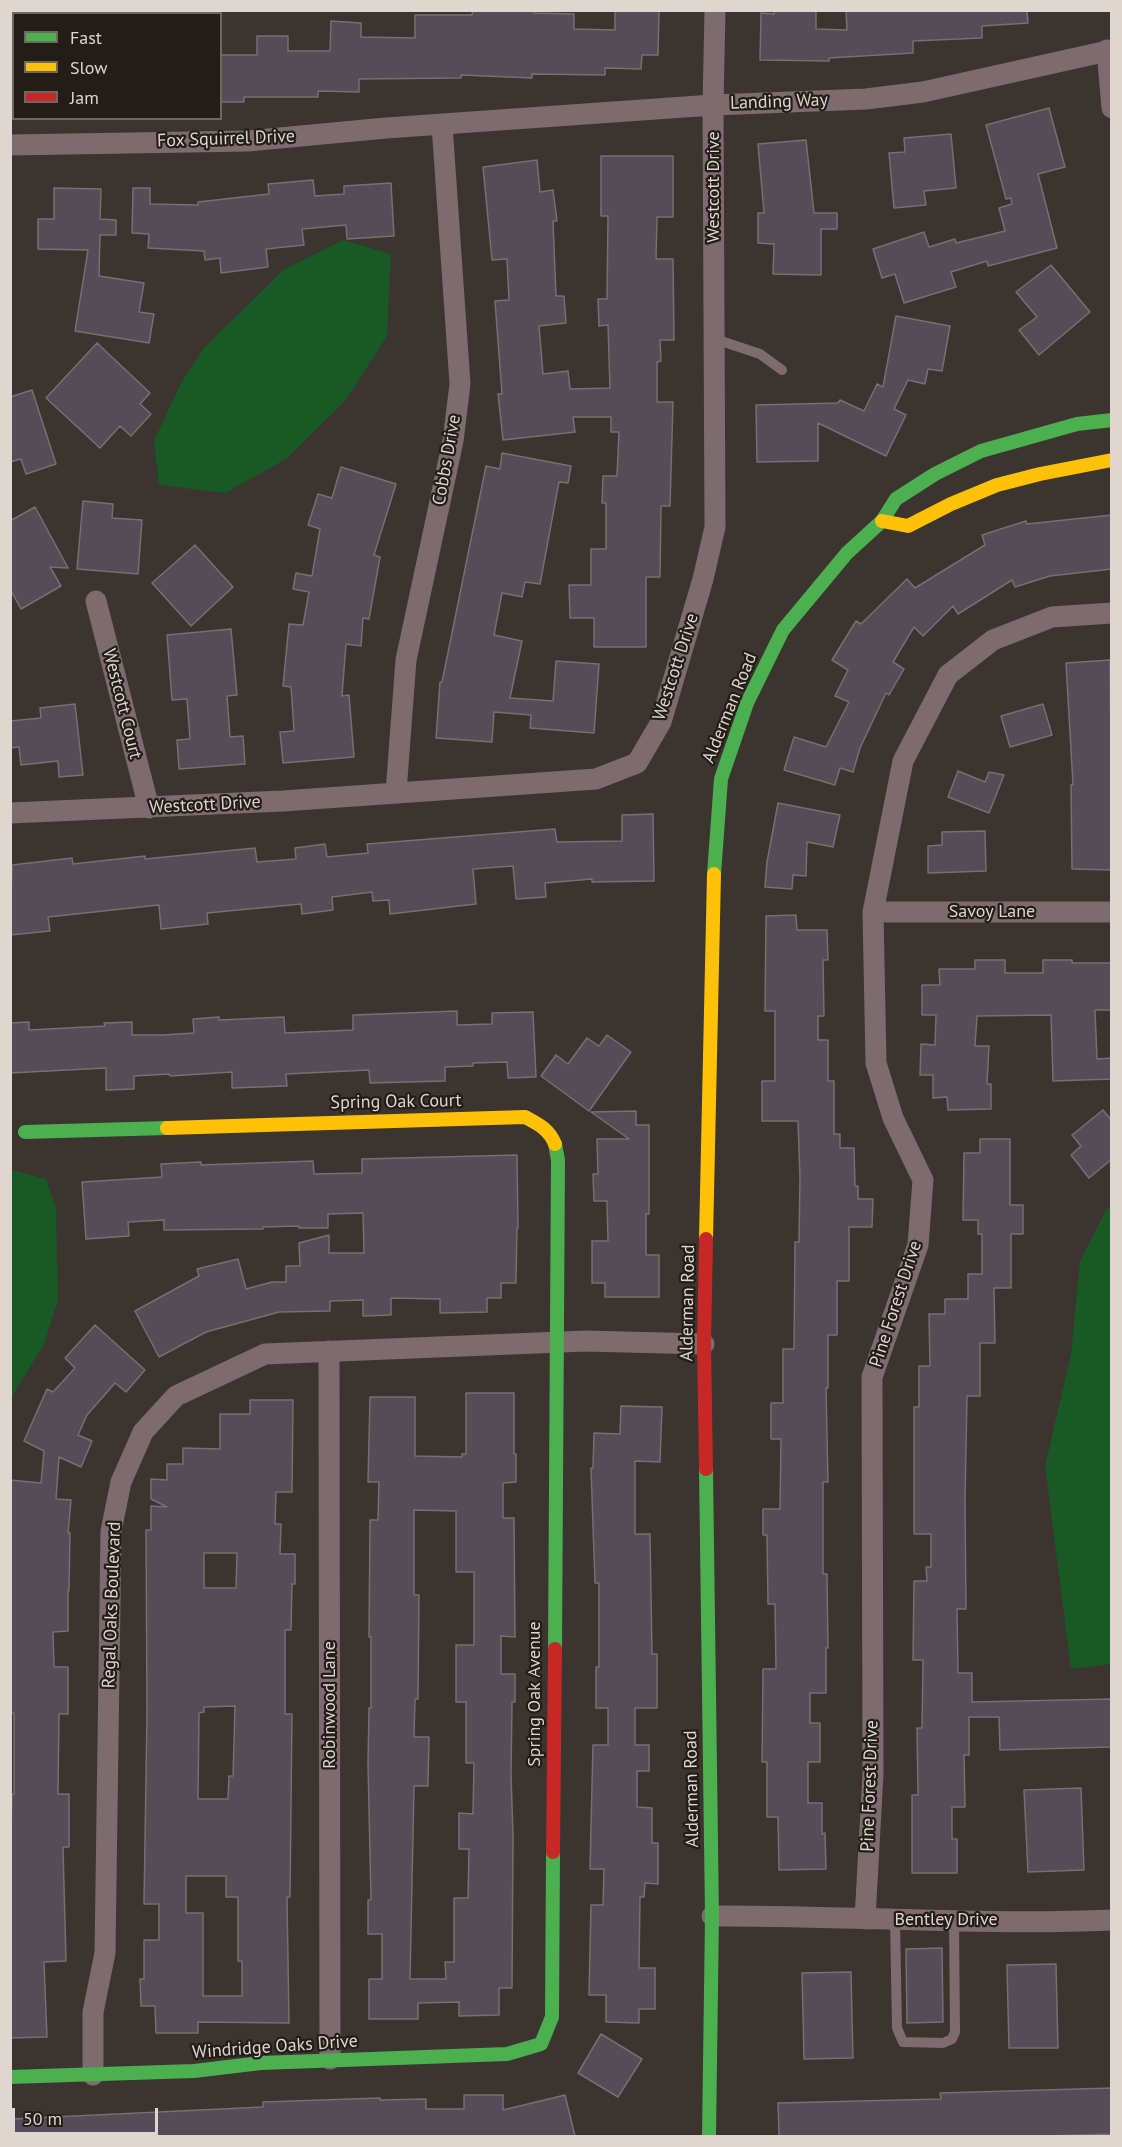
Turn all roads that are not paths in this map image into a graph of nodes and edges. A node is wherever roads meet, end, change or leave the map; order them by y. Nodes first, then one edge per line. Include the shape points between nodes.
1 (715, 10) edge
2 (1109, 50) edge
3 (714, 105) junction
4 (1112, 108) edge
5 (442, 125) junction
6 (10, 144) edge
7 (716, 339) junction
8 (782, 370) dead end
9 (1112, 420) edge
10 (1112, 460) edge
11 (882, 521) junction
12 (96, 601) dead end
13 (1112, 613) edge
14 (396, 792) junction
15 (149, 808) junction
16 (10, 813) edge
17 (873, 912) junction
18 (1112, 912) edge
19 (25, 1132) dead end
20 (555, 1343) junction
21 (704, 1344) junction
22 (329, 1351) junction
23 (712, 1916) junction
24 (865, 1919) junction
25 (895, 1920) junction
26 (954, 1920) junction
27 (1112, 1920) edge
28 (541, 2044) joint
29 (330, 2059) junction
30 (93, 2075) junction
31 (10, 2077) edge
32 (709, 2136) edge

1 - 3 street, Westcott Drive
2 - 3 street, Landing Way via 923,92 866,99
2 - 4 street
3 - 5 street, Landing Way
3 - 7 street, Westcott Drive
5 - 6 street, Fox Squirrel Drive via 248,141
5 - 14 street, Cobbs Drive via 460,384 453,441 406,660
7 - 8 lane via 760,354
7 - 14 street, Westcott Drive via 715,527 704,579 661,722 637,763 596,778
9 - 11 street, Alderman Road via 1077,424 981,451 934,474 896,499
10 - 11 street via 998,485 908,526
11 - 21 street, Alderman Road via 847,553 783,630 747,703 721,779 714,851
12 - 15 street, Westcott Court
13 - 17 street, Pine Forest Drive via 1052,617 993,640 948,675 903,761
14 - 15 street, Westcott Drive
15 - 16 street, Westcott Drive
17 - 18 street, Savoy Lane
17 - 24 street, Pine Forest Drive via 876,1063 893,1118 922,1180 918,1245 872,1377 873,1774
19 - 20 street, Spring Oak Court via 525,1117 551,1133 557,1152
20 - 21 street, Regal Oaks Boulevard
20 - 22 street, Regal Oaks Boulevard
20 - 28 street, Spring Oak Avenue via 552,2017
21 - 23 street, Alderman Road
22 - 29 street, Robinwood Lane
22 - 30 street, Regal Oaks Boulevard via 265,1354 176,1396 143,1432 121,1482 111,1531 105,1953 93,2012
23 - 24 street, Bentley Drive
23 - 32 street, Alderman Road
24 - 25 street, Bentley Drive
25 - 26 street, Bentley Drive
25 - 26 lane via 899,2036 903,2042 943,2043 952,2039 955,2031
26 - 27 street, Bentley Drive
28 - 29 street, Windridge Oaks Drive via 507,2054
29 - 30 street, Windridge Oaks Drive via 194,2072
30 - 31 street, Windridge Oaks Drive

